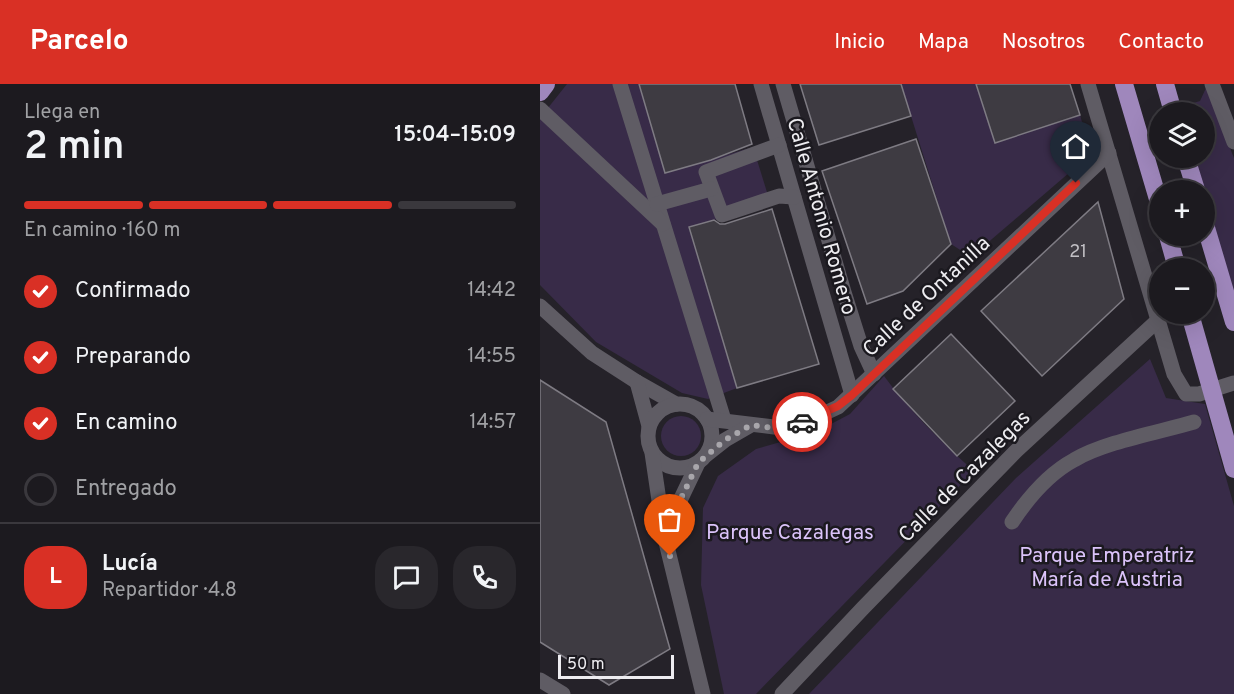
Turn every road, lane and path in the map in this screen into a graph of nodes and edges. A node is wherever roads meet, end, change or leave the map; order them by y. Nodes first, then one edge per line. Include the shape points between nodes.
1 (546, 84) edge
2 (620, 84) edge
3 (761, 84) edge
4 (783, 84) edge
5 (1088, 84) edge
6 (1124, 84) edge
7 (1165, 84) edge
8 (1212, 84) edge
9 (540, 92) edge
10 (1170, 102) edge
11 (540, 109) edge
12 (1234, 142) edge
13 (779, 145) junction
14 (1109, 153) junction
15 (1152, 180) edge
16 (711, 189) junction
17 (794, 197) junction
18 (657, 204) junction
19 (663, 224) junction
20 (1211, 246) edge
21 (1149, 293) edge
22 (540, 306) edge
23 (1234, 322) edge
24 (1154, 324) edge
25 (1158, 324) edge
26 (1193, 324) edge
27 (874, 374) junction
28 (637, 382) junction
29 (1234, 383) edge
30 (1212, 390) junction
31 (852, 395) junction
32 (676, 404) junction
33 (707, 419) junction
34 (724, 420) junction
35 (1194, 422) dead end
36 (751, 425) junction
37 (649, 426) junction
38 (652, 453) junction
39 (702, 459) junction
40 (1234, 469) edge
41 (1012, 522) dead end
42 (664, 534) junction
43 (540, 680) edge
44 (562, 694) edge
45 (703, 694) edge
46 (782, 694) edge

1 - 9 main road
2 - 18 street
3 - 13 street, Calle Antonio Romero
4 - 27 street, Calle Antonio Romero via 861,346
5 - 14 street
6 - 15 main road
7 - 10 main road
8 - 12 street
11 - 19 street
13 - 16 street via 706,172
13 - 17 street, Calle Antonio Romero
14 - 21 street
14 - 27 street, Calle de Ontanilla
16 - 17 street via 722,215 779,196
16 - 18 street
17 - 31 street, Calle Antonio Romero
18 - 19 street
19 - 34 street
20 - 23 main road
22 - 28 street via 592,353
24 - 46 street, Calle de Cazalegas via 1016,451
25 - 30 street via 1174,374 1186,394
26 - 30 main road
27 - 31 street, Calle de Ontanilla
28 - 32 street
28 - 37 street
29 - 30 street
30 - 40 main road
31 - 36 street, Calle de Ontanilla via 808,421 774,428
32 - 33 street via 694,407
32 - 37 street via 659,411
33 - 34 street, Calle de Ontanilla
33 - 39 street via 712,437
34 - 36 street, Calle de Ontanilla
35 - 41 street via 1074,460 1040,487
36 - 39 street
37 - 38 street
38 - 39 street via 658,461 678,469
38 - 42 street
39 - 42 street
42 - 45 street
43 - 44 street

